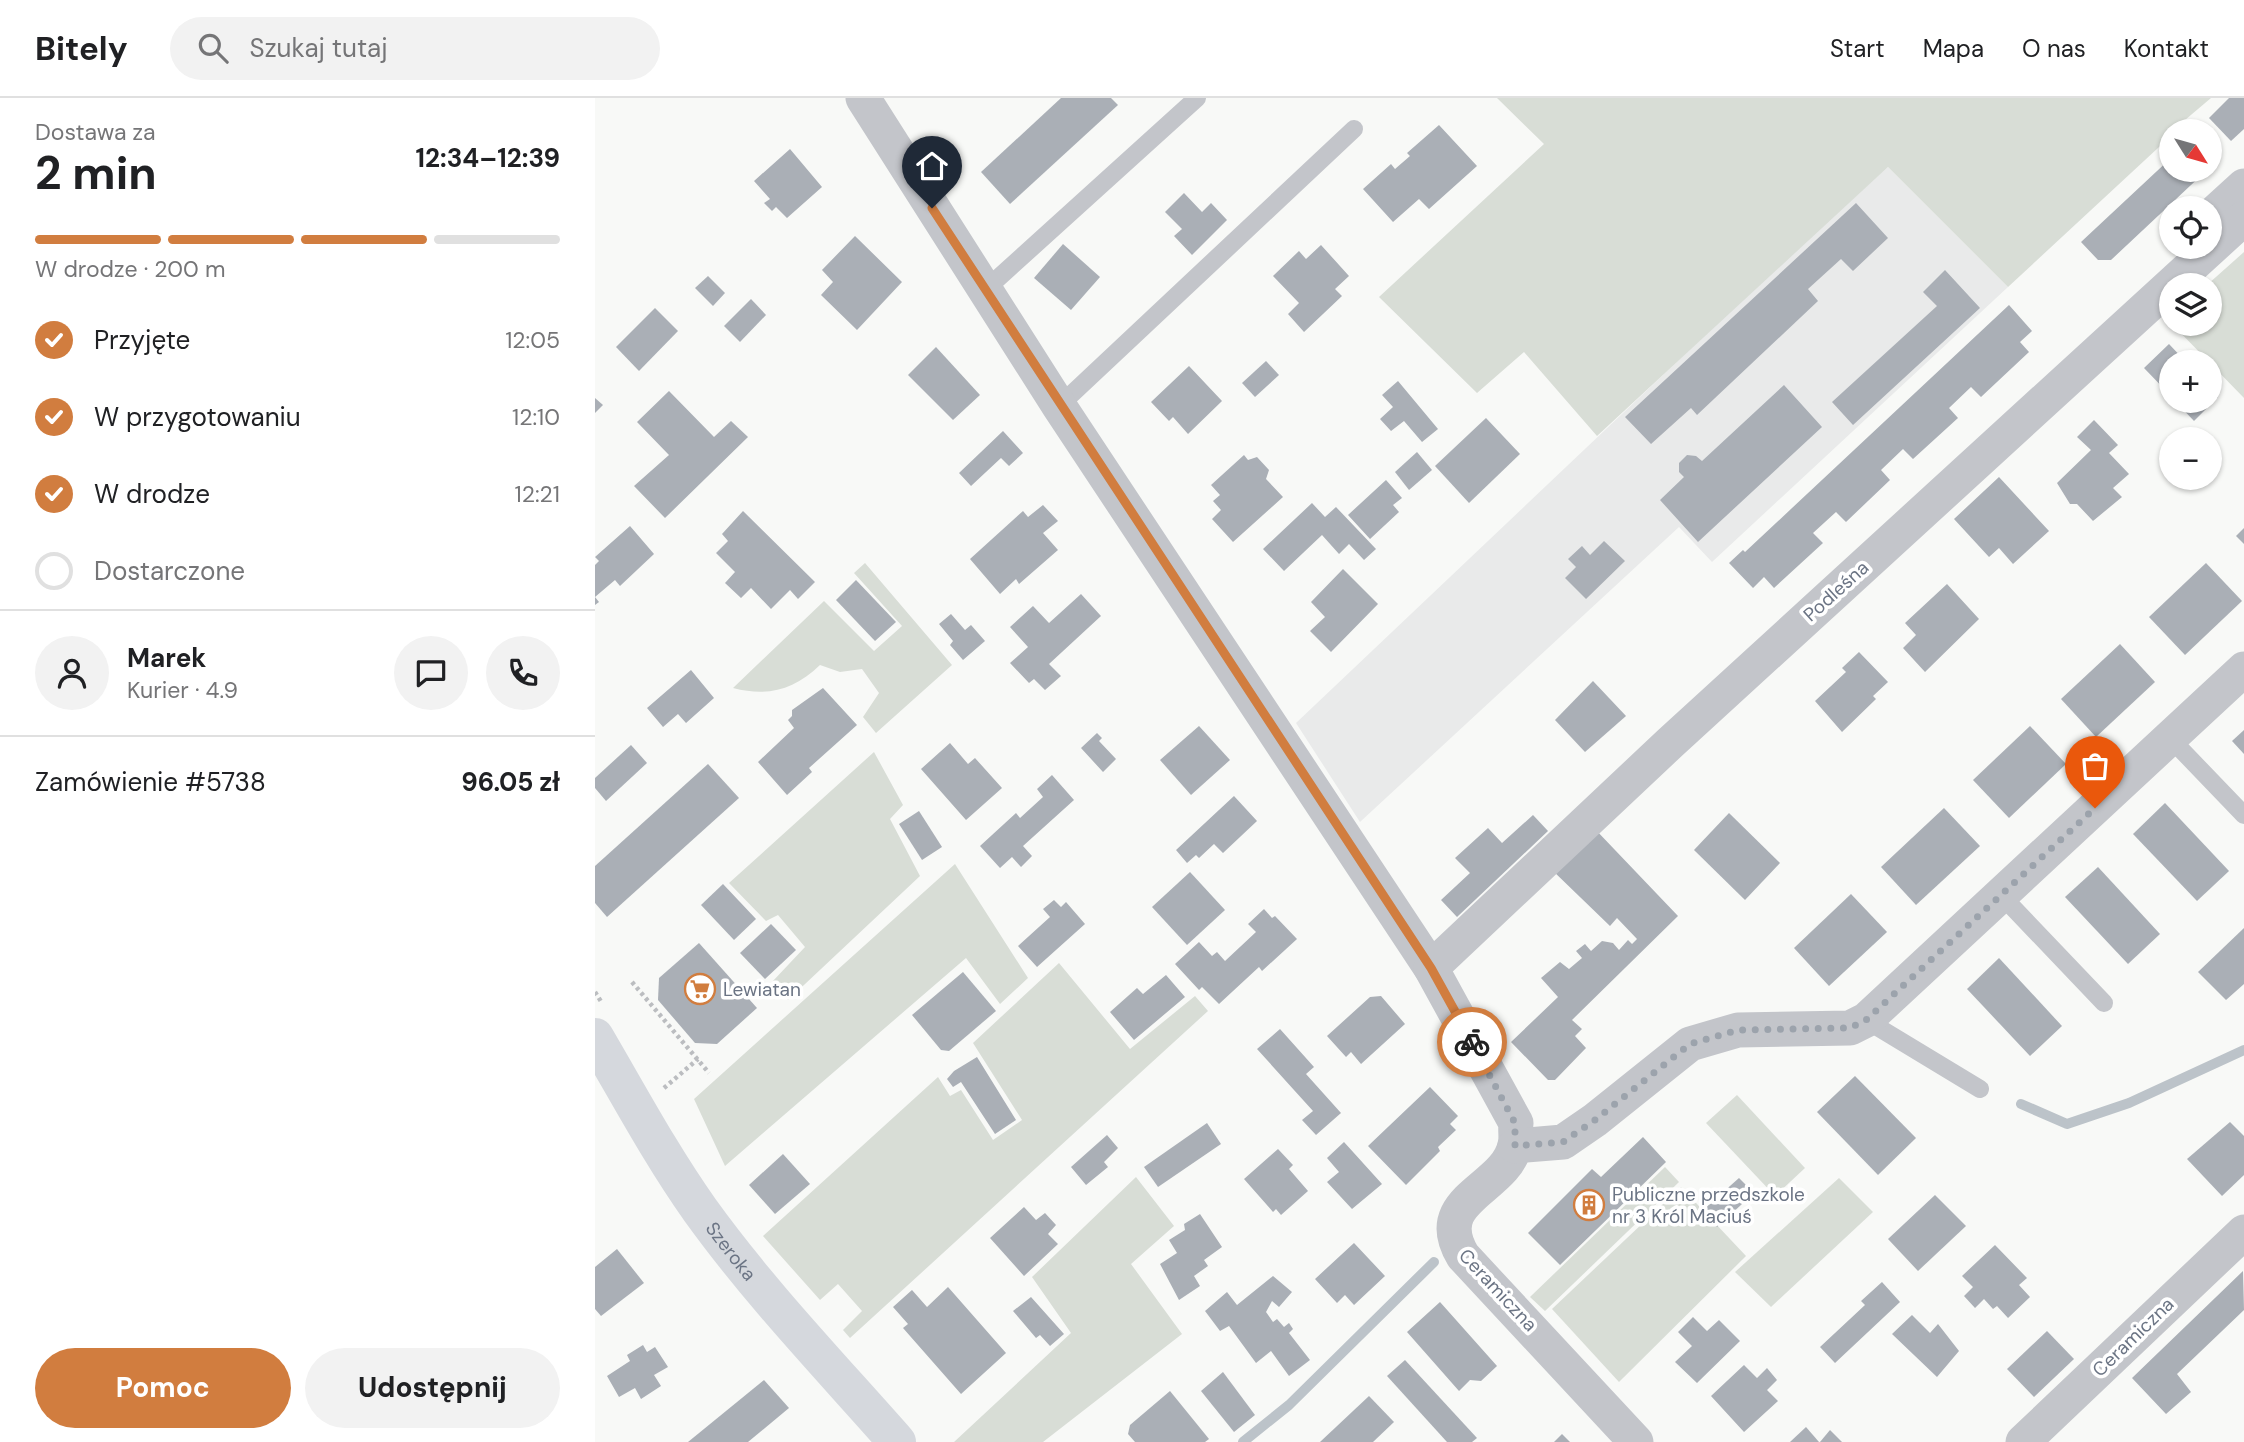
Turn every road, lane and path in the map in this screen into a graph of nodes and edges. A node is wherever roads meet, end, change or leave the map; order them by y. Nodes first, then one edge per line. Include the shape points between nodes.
1 (863, 98) edge
2 (1197, 98) edge
3 (1354, 129) dead end
4 (2244, 186) edge
5 (2222, 206) edge
6 (2244, 218) edge
7 (2165, 259) edge
8 (985, 290) junction
9 (1059, 406) junction
10 (1784, 612) dead end
11 (2244, 669) edge
12 (2170, 738) junction
13 (2244, 815) edge
14 (2001, 895) junction
15 (1431, 968) junction
16 (632, 982) dead end
17 (2104, 1003) dead end
18 (1866, 1020) junction
19 (595, 1037) edge
20 (698, 1059) junction
21 (709, 1073) dead end
22 (1980, 1089) dead end
23 (654, 1096) dead end
24 (1515, 1146) junction
25 (2244, 1232) edge
26 (897, 1442) edge
27 (1636, 1442) edge
28 (2023, 1442) edge

1 - 8 street
2 - 8 lane
3 - 9 lane
4 - 5 street
6 - 15 street, Podleśna
7 - 10 street
8 - 9 street
9 - 15 street
11 - 12 street
12 - 13 lane
12 - 14 street
14 - 17 lane
14 - 18 street
15 - 24 street via 1515,1123
16 - 20 path
18 - 22 lane
18 - 24 street via 1850,1028 1738,1030 1690,1044 1563,1142
19 - 26 street, Szeroka via 702,1212 760,1286
20 - 21 path
20 - 23 path
24 - 27 street, Ceramiczna via 1509,1160 1464,1205 1454,1221 1453,1239 1463,1256
25 - 28 street, Ceramiczna

